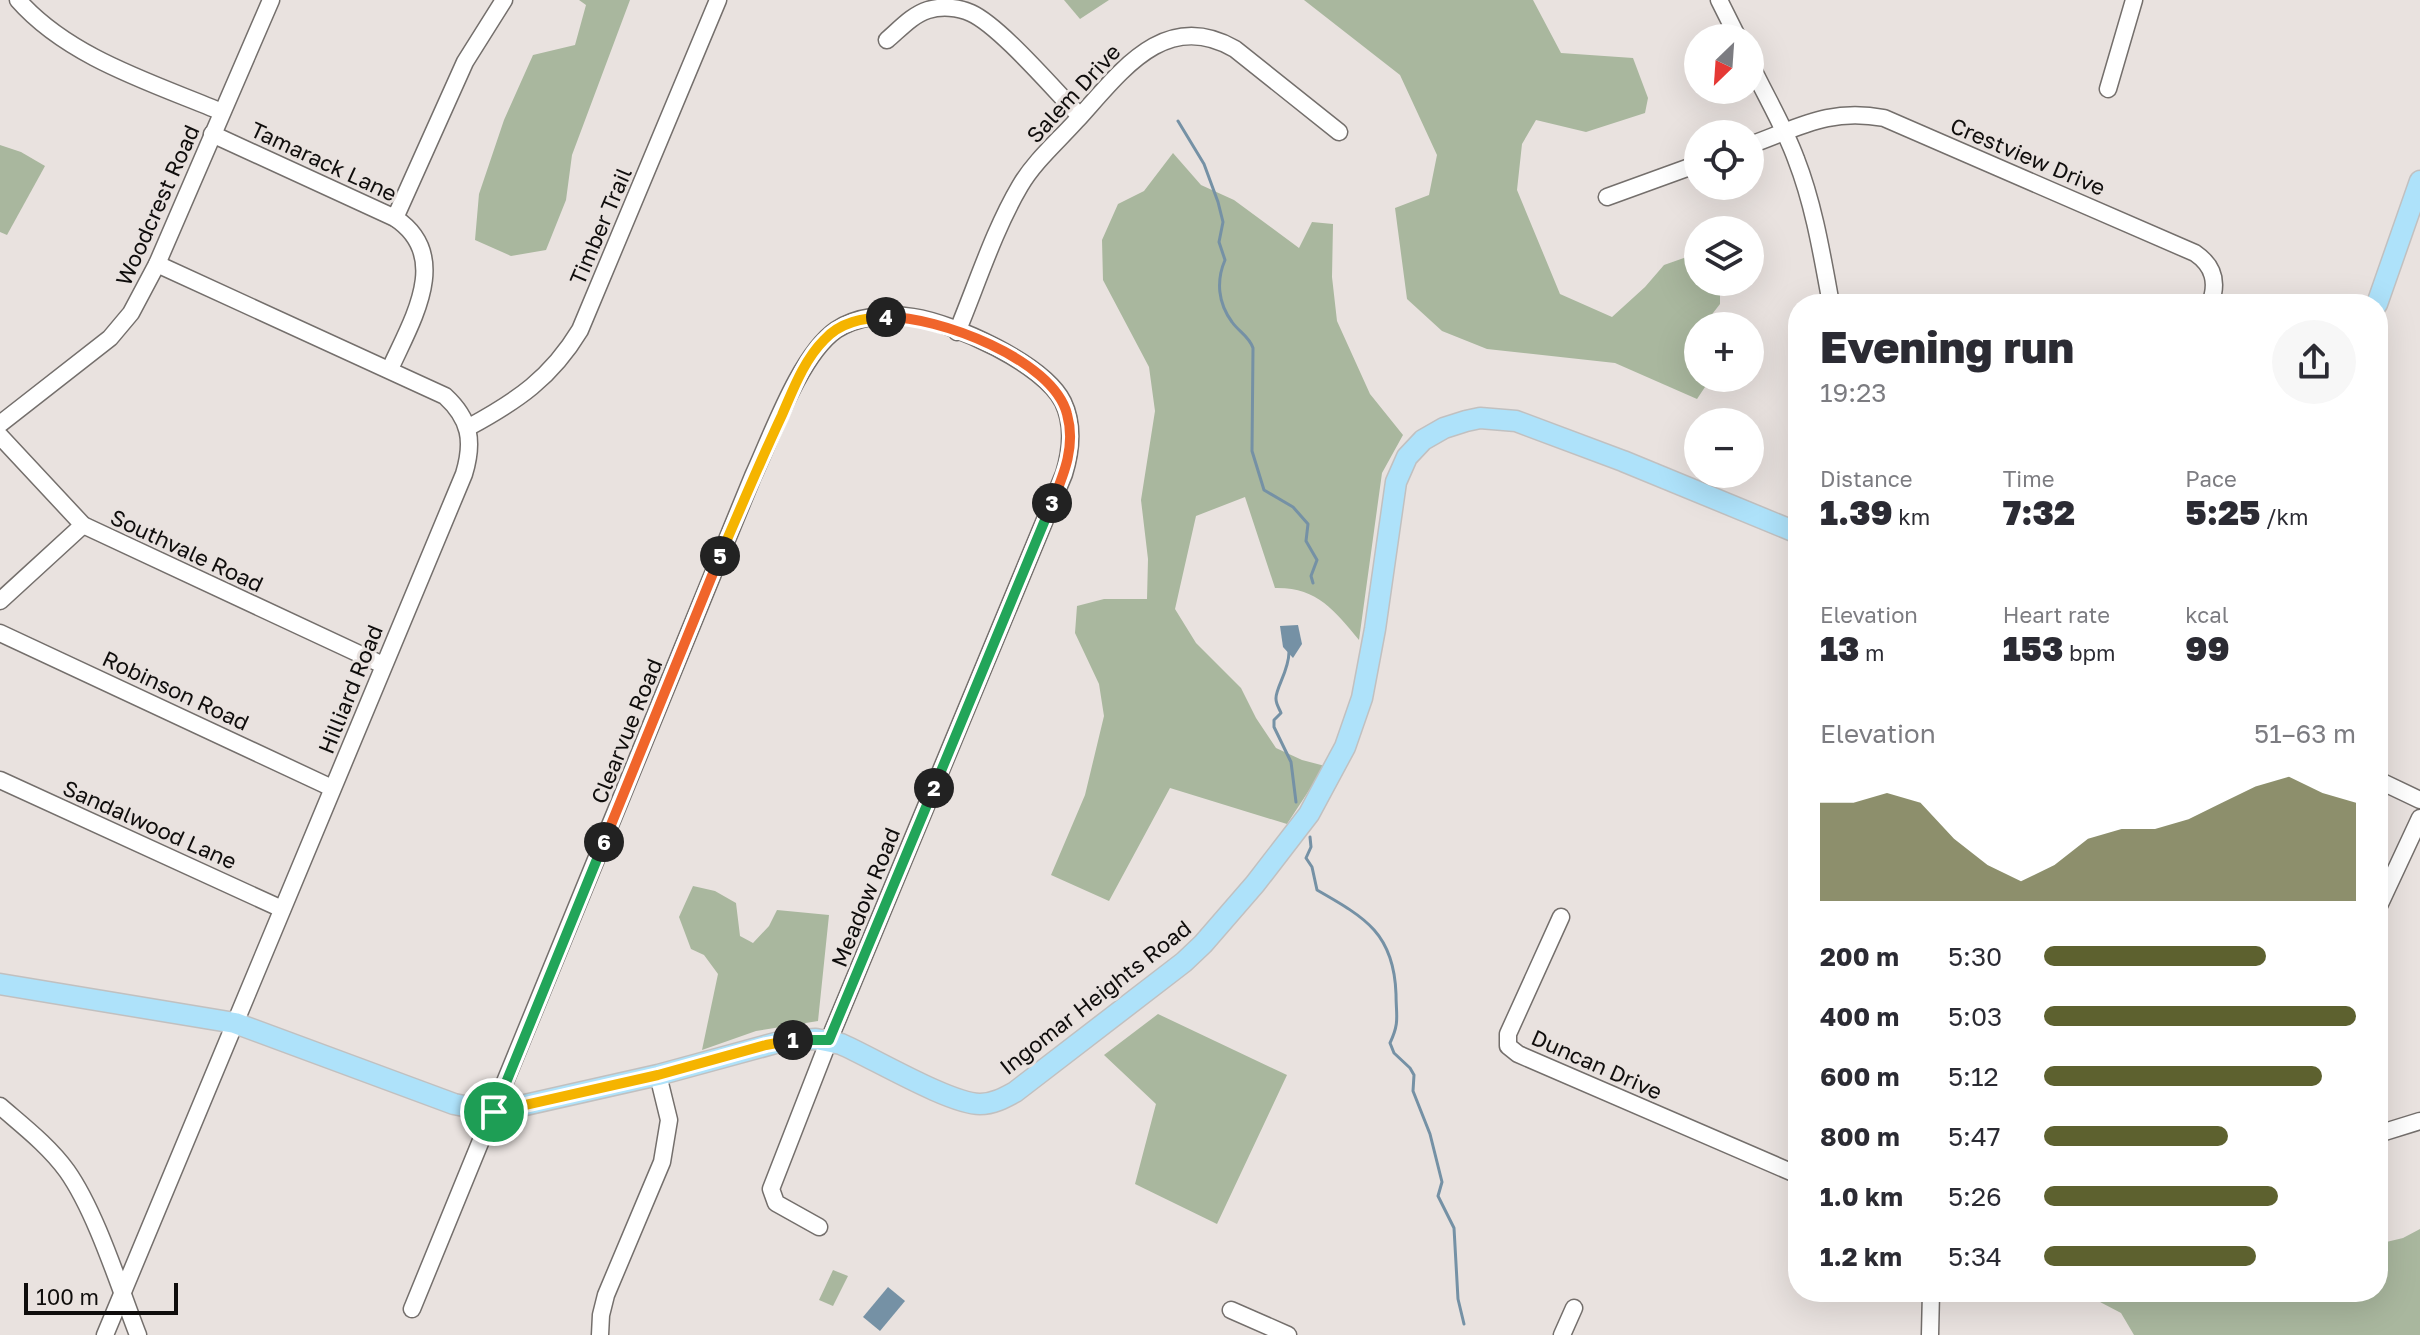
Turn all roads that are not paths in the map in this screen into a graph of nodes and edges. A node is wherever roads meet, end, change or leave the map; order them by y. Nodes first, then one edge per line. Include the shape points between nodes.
1 (18, 0) edge
2 (271, 0) edge
3 (504, 0) edge
4 (718, 0) edge
5 (1719, 0) edge
6 (2134, 0) edge
7 (1731, 24) edge
8 (887, 40) dead end
9 (2108, 89) dead end
10 (1764, 93) edge
11 (222, 112) junction
12 (1080, 116) junction
13 (1339, 132) dead end
14 (1783, 133) junction
15 (212, 134) junction
16 (1764, 140) edge
17 (1684, 169) edge
18 (2420, 181) edge
19 (1607, 197) dead end
20 (395, 218) junction
21 (157, 264) junction
22 (1829, 294) edge
23 (2213, 294) edge
24 (2380, 294) edge
25 (957, 332) junction
26 (390, 369) junction
27 (0, 424) edge
28 (469, 427) junction
29 (1070, 428) joint
30 (0, 436) edge
31 (83, 525) junction
32 (1788, 529) edge
33 (0, 601) edge
34 (0, 633) edge
35 (383, 665) junction
36 (0, 780) edge
37 (2388, 784) edge
38 (332, 788) junction
39 (2419, 798) edge
40 (2420, 818) edge
41 (2388, 887) edge
42 (282, 909) junction
43 (1561, 917) dead end
44 (0, 984) edge
45 (235, 1023) junction
46 (829, 1040) junction
47 (658, 1075) junction
48 (0, 1106) edge
49 (494, 1112) junction
50 (2420, 1121) edge
51 (2388, 1131) edge
52 (1788, 1171) edge
53 (819, 1227) dead end
54 (122, 1295) junction
55 (1931, 1302) edge
56 (1574, 1308) dead end
57 (412, 1309) dead end
58 (1231, 1310) dead end
59 (105, 1335) edge
60 (138, 1335) edge
61 (600, 1335) edge
62 (1288, 1335) edge
63 (1562, 1335) edge
64 (1930, 1335) edge

1 - 11 street via 79,48
2 - 11 street, Woodcrest Road
3 - 20 street via 465,62
4 - 28 street, Timber Trail via 580,330 536,386
5 - 7 street
6 - 9 street
8 - 12 street via 929,9 969,11
10 - 14 street
11 - 15 street, Woodcrest Road
12 - 13 street, Salem Drive via 1151,47 1204,35 1235,49
12 - 25 street, Salem Drive via 1019,187
14 - 16 street, Crestview Drive
14 - 22 street via 1809,196
14 - 23 street, Crestview Drive via 1838,115 1884,118 2195,253 2214,276
15 - 20 street, Tamarack Lane
15 - 21 street, Woodcrest Road
17 - 19 street
18 - 24 main road
20 - 26 street, Tamarack Lane via 418,242 425,277
21 - 26 street
21 - 27 street, Woodcrest Road via 131,313 110,338
25 - 29 street, Clearvue Road via 1006,353 1045,379 1063,401
25 - 49 street, Clearvue Road via 911,317 845,324 825,339 800,376 753,476
26 - 28 street via 445,396
28 - 35 street, Hilliard Road via 464,474
29 - 46 street, Meadow Road via 1064,474
30 - 31 street, Southvale Road
31 - 33 street
31 - 35 street, Southvale Road
32 - 46 main road, Ingomar Heights Road via 1528,425 1480,418 1437,432 1407,457 1396,482 1365,684 1335,769 1288,843 1203,944 1023,1086 989,1104 947,1095
34 - 38 street, Robinson Road
35 - 38 street, Hilliard Road
36 - 42 street, Sandalwood Lane
37 - 39 street
38 - 42 street, Hilliard Road
40 - 41 street
42 - 45 street, Hilliard Road
43 - 52 street, Duncan Drive via 1508,1034 1508,1046
44 - 45 main road, Ingomar Heights Road
45 - 49 main road, Ingomar Heights Road via 454,1104
45 - 54 street, Hilliard Road
46 - 47 main road, Ingomar Heights Road via 783,1041
46 - 53 street, Meadow Road via 771,1189 776,1203
47 - 49 main road, Ingomar Heights Road
47 - 61 street via 669,1120 662,1162 606,1295
48 - 54 street via 68,1172
49 - 57 street, Clearvue Road
50 - 51 street
54 - 59 street, Hilliard Road
54 - 60 street
55 - 64 street
56 - 63 street
58 - 62 street

